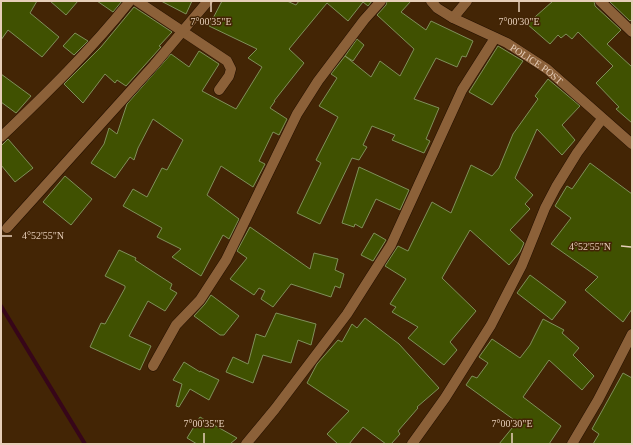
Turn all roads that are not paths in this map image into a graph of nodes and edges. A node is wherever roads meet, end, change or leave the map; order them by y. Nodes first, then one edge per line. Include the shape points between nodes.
1 (130, 1) edge
2 (138, 1) edge
3 (208, 1) edge
4 (380, 1) edge
5 (431, 1) edge
6 (467, 1) edge
7 (600, 1) edge
8 (453, 18) junction
9 (183, 31) junction
10 (632, 32) edge
11 (495, 38) junction
12 (219, 90) dead end
13 (602, 119) junction
14 (1, 138) edge
15 (632, 144) edge
16 (7, 228) dead end
17 (632, 334) edge
18 (153, 366) dead end
19 (246, 444) edge
20 (412, 444) edge
21 (572, 444) edge

1 - 14 street via 117,18
2 - 9 street
3 - 9 street
4 - 18 street via 323,75 297,114 226,260 200,300 176,326
5 - 8 street, POLICE POST
6 - 8 street
7 - 10 street
8 - 11 street, POLICE POST
9 - 12 street via 227,61 229,76
9 - 16 street
11 - 13 street, POLICE POST via 547,69
11 - 19 street via 462,90 391,245 347,314
13 - 15 street, POLICE POST
13 - 20 street via 556,187 522,265 491,325 445,398
17 - 21 street

